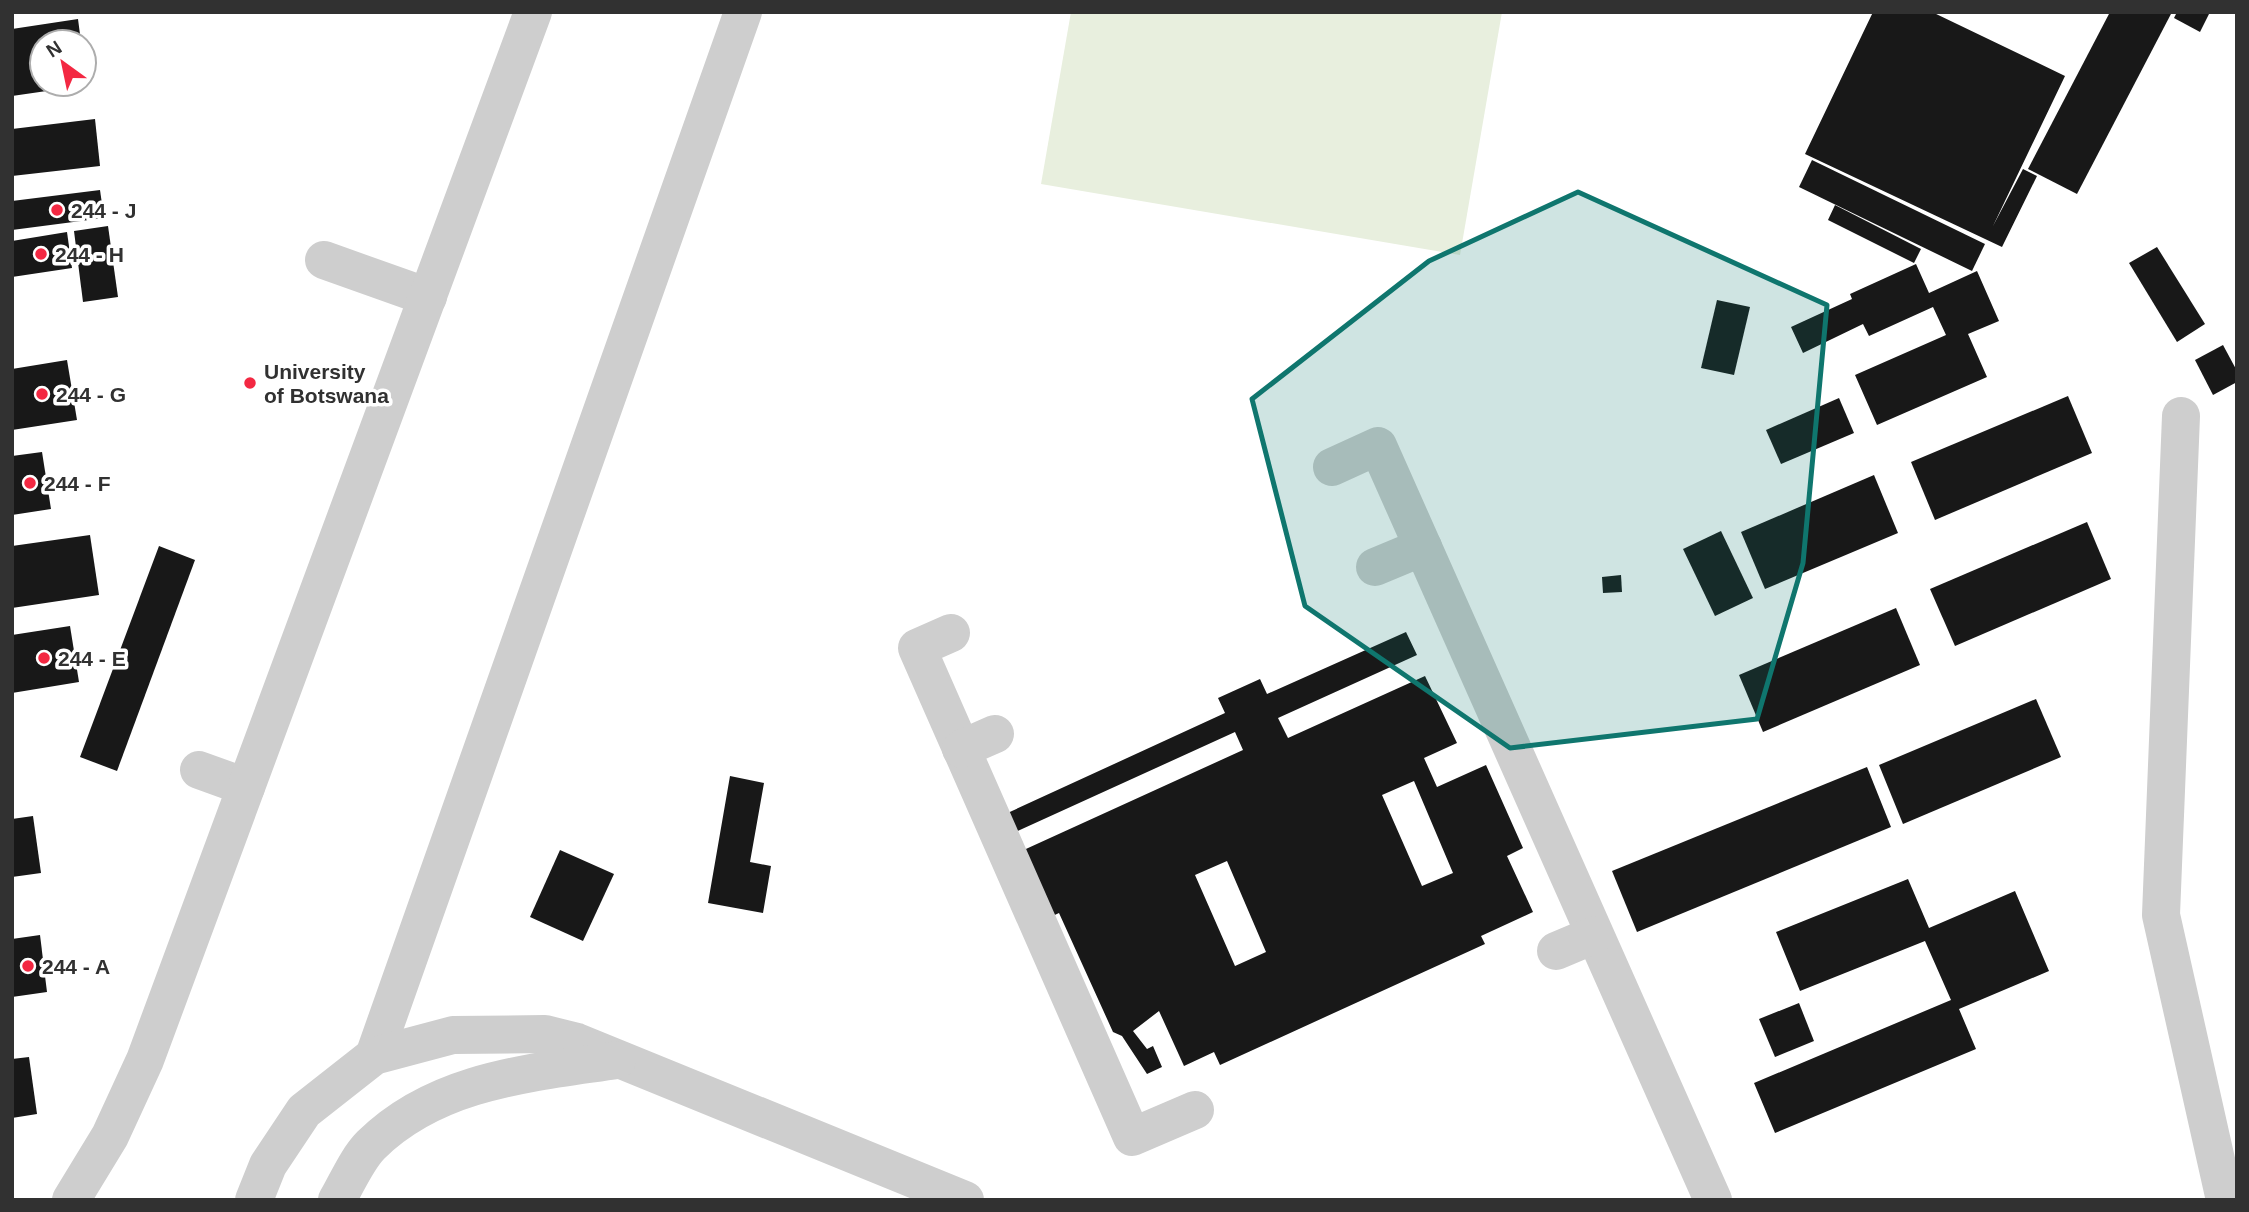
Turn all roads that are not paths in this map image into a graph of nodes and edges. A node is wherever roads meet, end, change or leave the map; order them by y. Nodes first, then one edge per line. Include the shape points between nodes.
1 (534, 12) edge
2 (743, 12) edge
3 (324, 260) dead end
4 (428, 297) junction
5 (2181, 416) dead end
6 (1332, 467) dead end
7 (1423, 547) junction
8 (1375, 568) dead end
9 (951, 633) dead end
10 (199, 770) dead end
11 (246, 788) junction
12 (1594, 935) junction
13 (1556, 951) dead end
14 (374, 1056) junction
15 (617, 1060) junction
16 (1195, 1110) dead end
17 (71, 1200) edge
18 (254, 1200) edge
19 (337, 1200) edge
20 (965, 1200) edge
21 (1713, 1200) edge
22 (2225, 1200) edge

1 - 4 street
2 - 14 street
3 - 4 street
4 - 11 street
5 - 22 street via 2161,915
6 - 7 street via 1378,446
7 - 8 street
7 - 12 street
9 - 16 street via 917,648 978,741 1132,1137
10 - 11 street
11 - 17 street via 145,1060 110,1136
12 - 13 street
12 - 21 street
14 - 15 street via 453,1035 545,1034
14 - 18 street via 304,1111 268,1165
15 - 19 street via 482,1083 420,1106 370,1146
15 - 20 street

